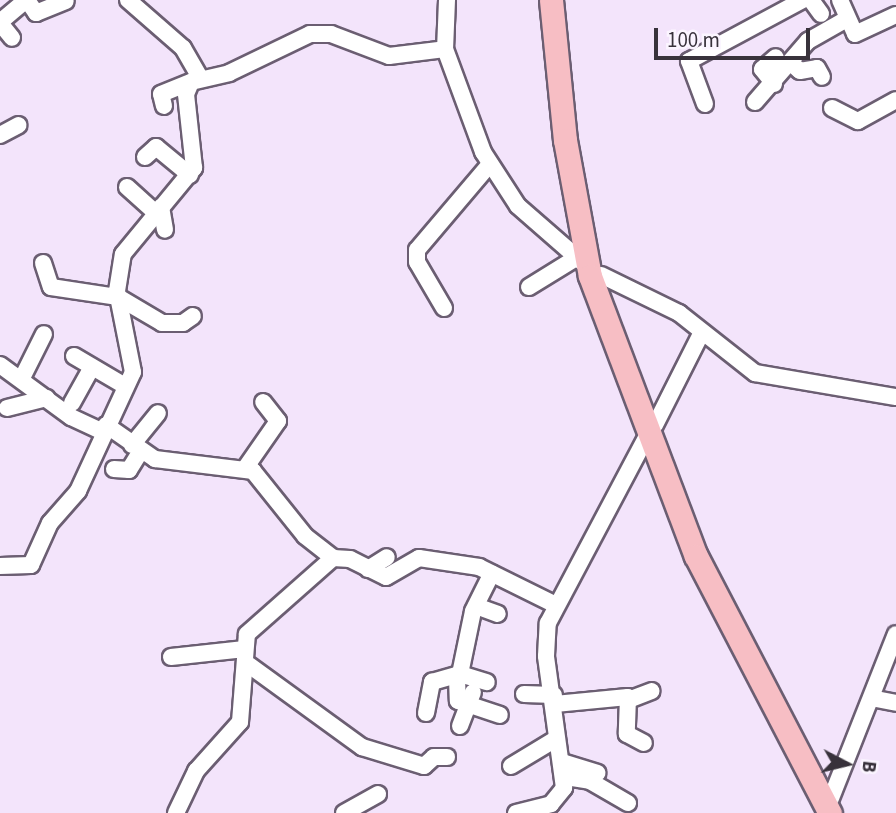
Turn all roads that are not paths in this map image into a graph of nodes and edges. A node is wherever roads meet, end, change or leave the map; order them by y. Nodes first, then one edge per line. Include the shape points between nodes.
1 (27, 0) edge
2 (128, 0) edge
3 (447, 0) edge
4 (551, 0) edge
5 (562, 0) edge
6 (803, 0) edge
7 (811, 0) edge
8 (840, 0) edge
9 (66, 1) edge
10 (0, 7) edge
11 (821, 14) dead end
12 (895, 16) edge
13 (845, 20) junction
14 (0, 23) edge
15 (12, 38) dead end
16 (445, 49) junction
17 (783, 60) junction
18 (822, 77) dead end
19 (196, 80) junction
20 (896, 100) edge
21 (755, 102) dead end
22 (705, 104) dead end
23 (164, 106) dead end
24 (832, 108) dead end
25 (19, 125) dead end
26 (0, 135) edge
27 (145, 157) dead end
28 (573, 160) junction
29 (490, 164) junction
30 (190, 175) junction
31 (127, 187) dead end
32 (159, 210) junction
33 (124, 224) dead end
34 (165, 230) dead end
35 (136, 235) junction
36 (43, 263) dead end
37 (588, 267) junction
38 (529, 287) dead end
39 (118, 297) junction
40 (444, 308) dead end
41 (193, 316) dead end
42 (702, 332) junction
43 (44, 334) dead end
44 (74, 356) dead end
45 (0, 365) edge
46 (92, 367) junction
47 (23, 378) junction
48 (125, 386) junction
49 (896, 397) edge
50 (47, 398) junction
51 (262, 402) dead end
52 (72, 403) dead end
53 (7, 408) dead end
54 (158, 413) dead end
55 (104, 429) junction
56 (651, 431) junction
57 (137, 448) junction
58 (246, 467) junction
59 (114, 469) dead end
60 (387, 557) dead end
61 (333, 558) junction
62 (0, 566) edge
63 (368, 569) junction
64 (492, 573) junction
65 (554, 604) junction
66 (475, 606) junction
67 (498, 614) dead end
68 (896, 634) edge
69 (246, 649) junction
70 (170, 657) dead end
71 (249, 665) junction
72 (459, 676) junction
73 (487, 682) dead end
74 (652, 691) dead end
75 (524, 694) dead end
76 (471, 698) junction
77 (871, 698) junction
78 (555, 699) junction
79 (631, 699) junction
80 (896, 703) edge
81 (426, 713) dead end
82 (500, 715) dead end
83 (460, 726) dead end
84 (556, 739) junction
85 (644, 743) dead end
86 (447, 757) dead end
87 (511, 766) dead end
88 (565, 770) junction
89 (597, 772) dead end
90 (378, 794) dead end
91 (628, 803) dead end
92 (830, 809) edge
93 (183, 810) edge
94 (344, 813) edge
95 (516, 813) edge

1 - 9 street via 36,13
1 - 10 street
1 - 14 street
2 - 19 street via 183,48
3 - 16 street
4 - 28 highway
5 - 28 highway
6 - 22 street via 689,61 687,69
7 - 11 street
8 - 13 street
12 - 13 street via 855,34
13 - 17 street
14 - 15 street
16 - 19 street via 389,56 331,34 310,34 229,73
16 - 29 street
17 - 18 street via 800,71 817,68
17 - 21 street via 774,84
19 - 23 street via 162,94
19 - 30 street via 187,102 197,147
20 - 24 street via 858,121
25 - 26 street
27 - 30 street via 156,147
28 - 37 highway
29 - 37 street via 518,206
29 - 40 street via 417,250 417,262
30 - 32 street
31 - 32 street
32 - 34 street
32 - 35 street
33 - 35 street
35 - 39 street via 122,254
36 - 39 street via 51,287
37 - 38 street
37 - 42 street via 670,308
37 - 56 highway
39 - 41 street via 162,323 183,323
39 - 48 street via 134,361
42 - 49 street via 755,373
42 - 56 street
43 - 47 street
44 - 46 street
45 - 47 street
46 - 48 street
46 - 52 street
47 - 50 street
48 - 55 street
50 - 53 street
50 - 55 street
51 - 58 street via 278,421
54 - 57 street
55 - 57 street
55 - 62 street via 78,491 50,523 32,565
56 - 65 street
56 - 92 highway
57 - 58 street via 164,461
57 - 59 street via 129,470
58 - 61 street
60 - 63 street
61 - 63 street
61 - 69 street via 252,627
63 - 64 street via 393,577 428,558
64 - 65 street
64 - 66 street
65 - 78 street via 545,640
66 - 67 street
66 - 72 street
68 - 77 street
69 - 70 street
69 - 71 street
71 - 86 street via 362,747 424,766 434,757
71 - 93 street via 240,722 196,771
72 - 73 street
72 - 76 street via 456,699
72 - 81 street via 432,682
74 - 79 street
75 - 78 street
76 - 82 street
76 - 83 street
77 - 80 street
77 - 92 street
78 - 79 street
78 - 84 street
79 - 85 street via 627,734
84 - 87 street
84 - 88 street
88 - 89 street
88 - 91 street
88 - 95 street via 551,804
90 - 94 street

